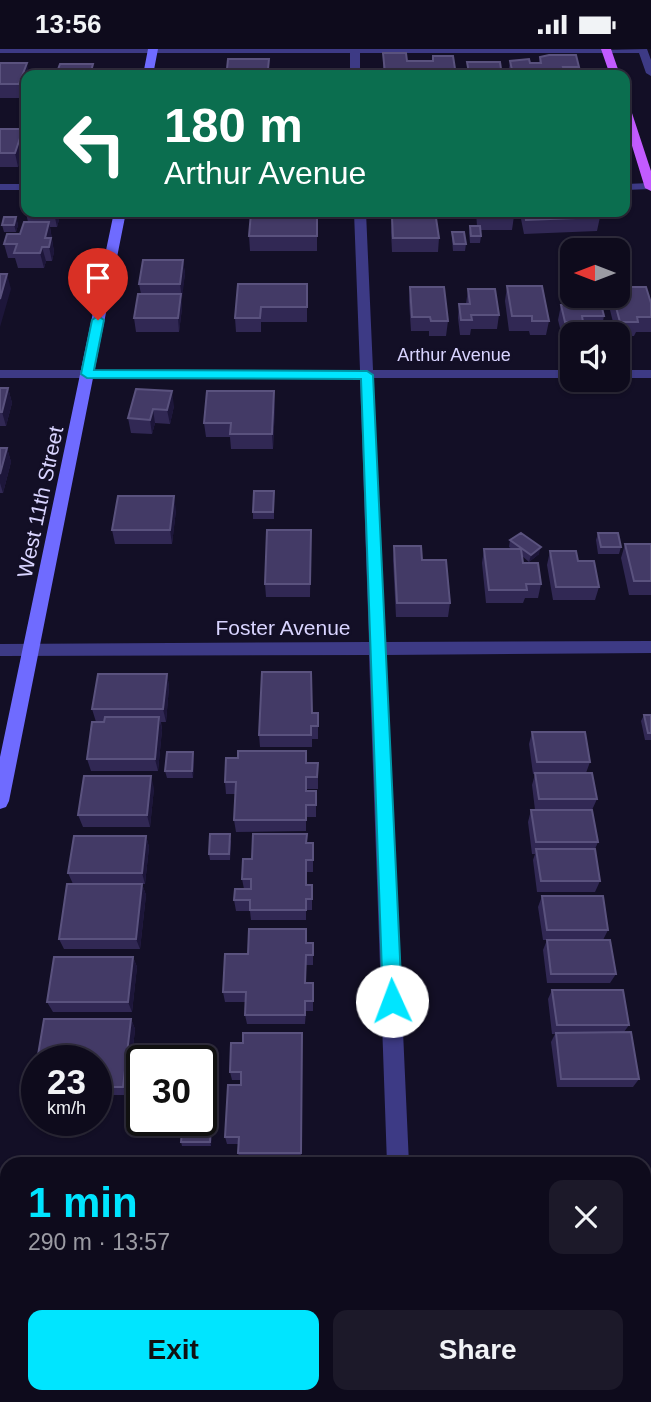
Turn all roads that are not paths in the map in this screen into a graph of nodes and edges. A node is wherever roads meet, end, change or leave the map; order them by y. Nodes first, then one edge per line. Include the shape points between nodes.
1 (606, 49) edge
2 (642, 49) edge
3 (0, 50) edge
4 (153, 50) edge
5 (355, 50) edge
6 (149, 70) edge
7 (355, 70) edge
8 (613, 70) edge
9 (651, 73) edge
10 (630, 122) edge
11 (0, 187) edge
12 (21, 187) edge
13 (630, 187) edge
14 (651, 187) edge
15 (119, 217) edge
16 (360, 217) edge
17 (0, 374) edge
18 (87, 374) junction
19 (560, 374) edge
20 (630, 374) edge
21 (651, 374) edge
22 (367, 375) junction
23 (651, 647) edge
24 (0, 650) edge
25 (31, 650) junction
26 (377, 650) junction
27 (0, 801) edge
28 (398, 1157) edge

1 - 2 street
1 - 5 street
1 - 8 main road
2 - 9 street
3 - 4 street
4 - 5 street
4 - 6 main road
5 - 7 street
10 - 14 main road
11 - 12 street
13 - 14 street
15 - 18 main road, West 11th Street
16 - 22 street
17 - 18 street, Arthur Avenue
18 - 22 street, Arthur Avenue
18 - 25 main road, West 11th Street
19 - 22 street, Arthur Avenue
20 - 21 street
22 - 26 street
23 - 26 street, Foster Avenue
24 - 25 street, Foster Avenue
25 - 26 street, Foster Avenue
25 - 27 main road, West 11th Street
26 - 28 street

